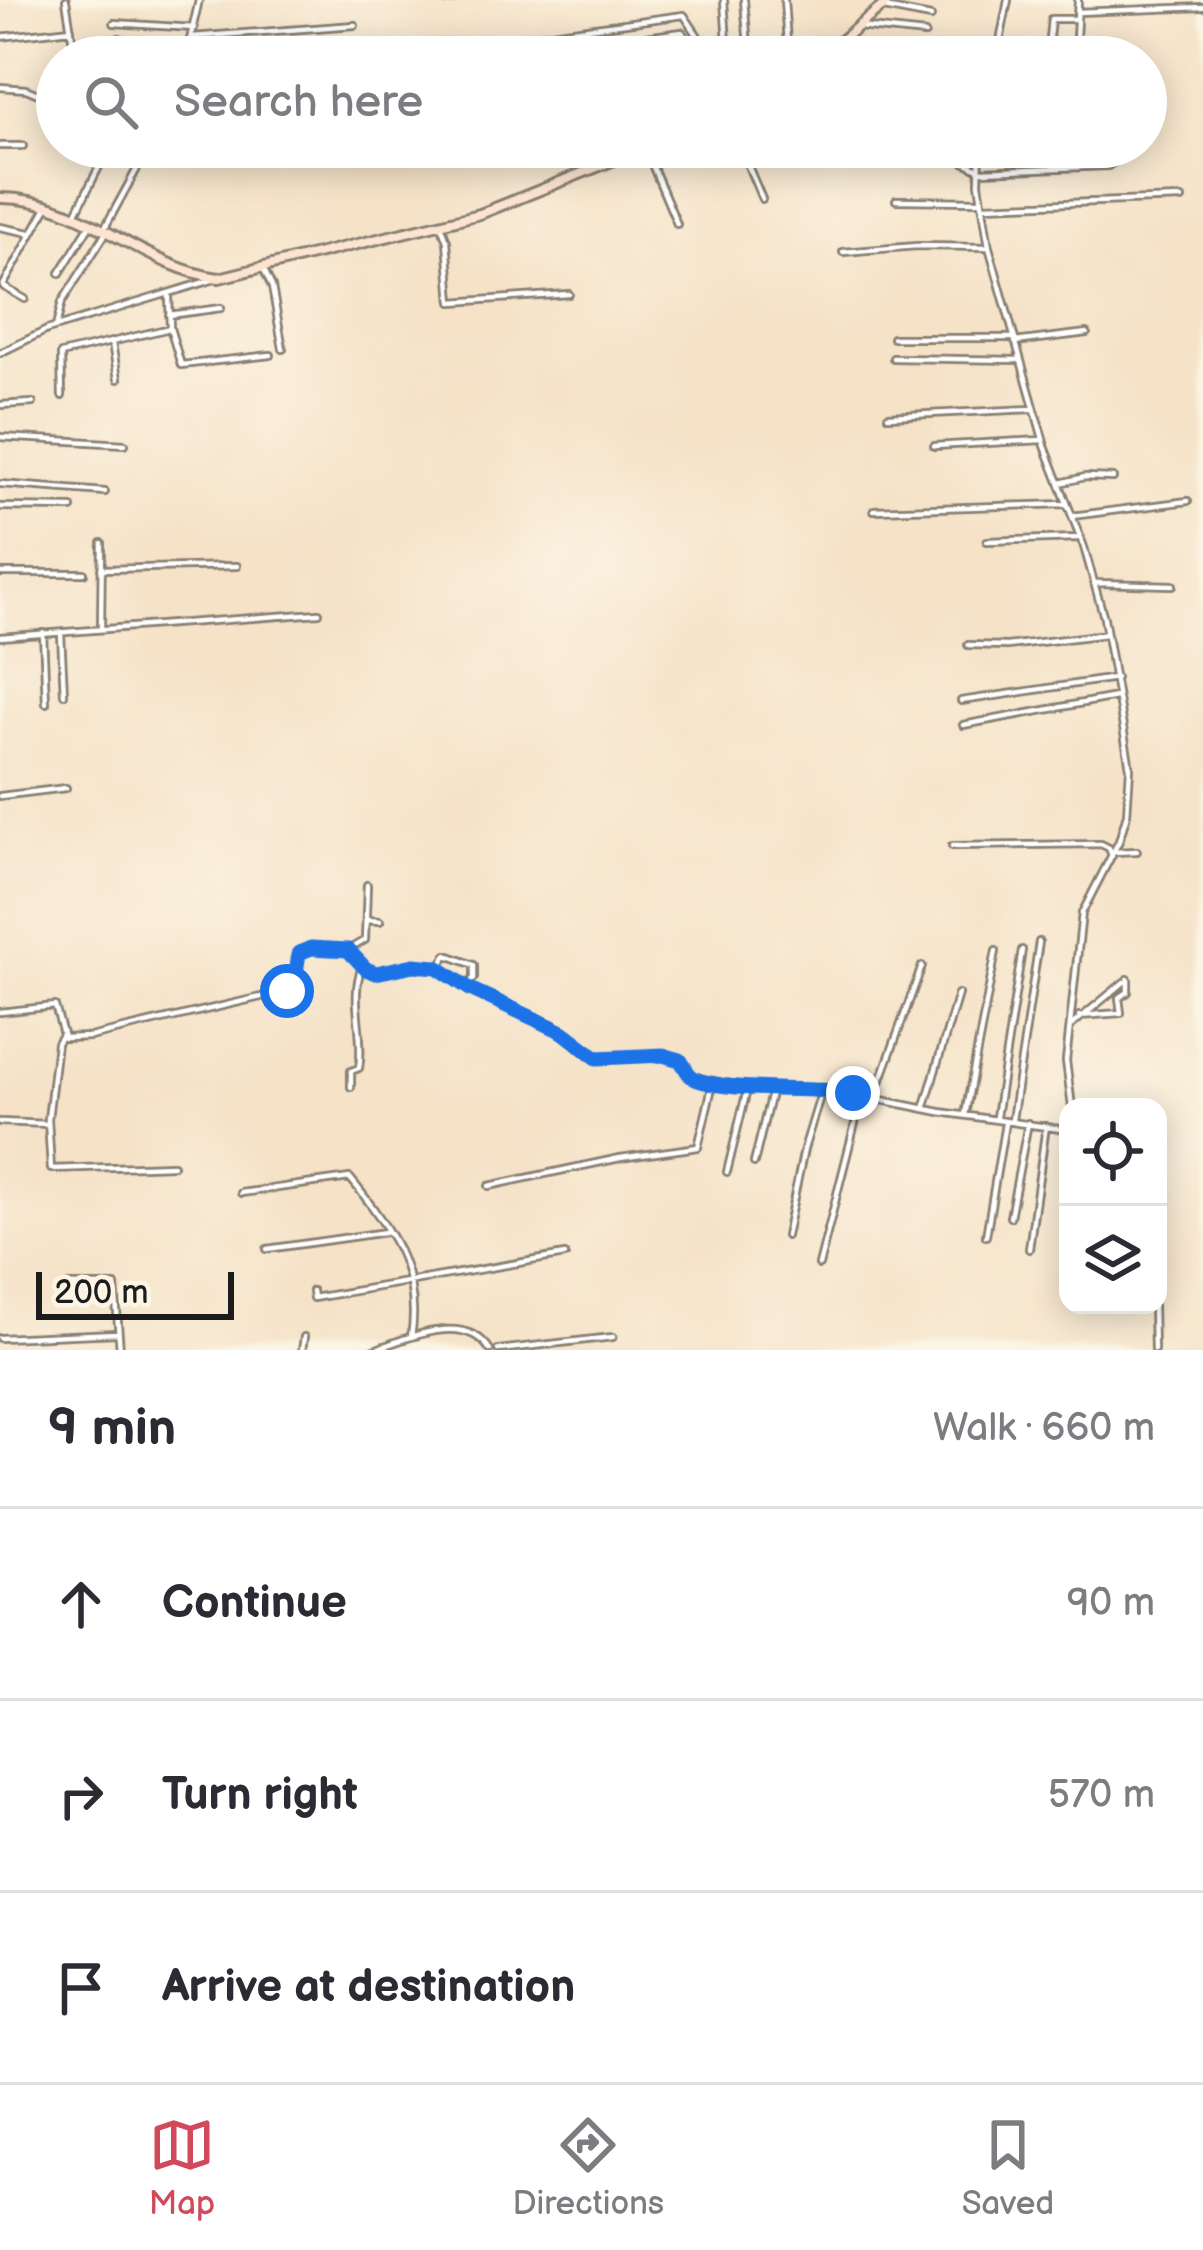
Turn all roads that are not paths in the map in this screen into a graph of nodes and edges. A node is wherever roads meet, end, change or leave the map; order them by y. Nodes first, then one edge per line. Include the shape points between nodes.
1 (66, 0) edge
2 (200, 0) edge
3 (455, 0) edge
4 (724, 0) edge
5 (744, 0) edge
6 (784, 0) edge
7 (1008, 0) edge
8 (1078, 0) edge
9 (444, 1) edge
10 (886, 3) edge
11 (1203, 7) edge
12 (1077, 16) junction
13 (931, 17) dead end
14 (114, 23) dead end
15 (355, 25) dead end
16 (859, 26) junction
17 (194, 28) junction
18 (71, 29) junction
19 (925, 34) dead end
20 (72, 36) edge
21 (192, 36) edge
22 (206, 36) edge
23 (535, 36) edge
24 (653, 36) edge
25 (685, 36) edge
26 (697, 36) edge
27 (727, 36) edge
28 (747, 36) edge
29 (787, 36) edge
30 (847, 36) edge
31 (1001, 36) edge
32 (1049, 36) edge
33 (1076, 36) edge
34 (0, 37) edge
35 (0, 88) edge
36 (36, 94) edge
37 (0, 146) edge
38 (22, 146) dead end
39 (98, 168) edge
40 (138, 168) edge
41 (594, 168) edge
42 (654, 168) edge
43 (749, 168) edge
44 (974, 168) edge
45 (1043, 168) edge
46 (978, 170) junction
47 (0, 198) edge
48 (762, 199) dead end
49 (1182, 199) dead end
50 (896, 200) dead end
51 (49, 204) junction
52 (982, 204) junction
53 (74, 217) junction
54 (441, 224) junction
55 (677, 224) dead end
56 (91, 225) junction
57 (0, 227) edge
58 (104, 232) junction
59 (31, 233) junction
60 (989, 248) junction
61 (843, 252) dead end
62 (262, 267) junction
63 (60, 274) dead end
64 (219, 278) junction
65 (1, 286) edge
66 (169, 294) junction
67 (569, 294) dead end
68 (25, 299) dead end
69 (221, 308) dead end
70 (169, 315) junction
71 (56, 327) junction
72 (170, 328) junction
73 (1087, 333) dead end
74 (892, 338) dead end
75 (1015, 340) junction
76 (112, 341) junction
77 (284, 349) dead end
78 (0, 353) edge
79 (271, 355) dead end
80 (893, 358) dead end
81 (1020, 360) junction
82 (118, 379) dead end
83 (62, 396) dead end
84 (33, 403) dead end
85 (0, 405) edge
86 (1034, 409) junction
87 (888, 416) dead end
88 (0, 436) edge
89 (1044, 440) junction
90 (125, 444) dead end
91 (934, 446) dead end
92 (1113, 478) dead end
93 (1060, 483) junction
94 (0, 484) edge
95 (105, 491) dead end
96 (1188, 501) dead end
97 (1067, 504) junction
98 (0, 506) edge
99 (73, 508) dead end
100 (874, 510) dead end
101 (1072, 516) junction
102 (1081, 538) junction
103 (987, 541) dead end
104 (102, 543) dead end
105 (237, 566) dead end
106 (101, 569) junction
107 (0, 573) edge
108 (84, 573) dead end
109 (1094, 583) junction
110 (1173, 585) dead end
111 (319, 613) dead end
112 (101, 629) junction
113 (61, 632) junction
114 (43, 633) junction
115 (1107, 634) junction
116 (0, 637) edge
117 (968, 645) dead end
118 (1116, 678) junction
119 (64, 694) dead end
120 (1119, 696) junction
121 (961, 700) dead end
122 (46, 703) dead end
123 (963, 725) dead end
124 (66, 788) dead end
125 (0, 796) edge
126 (952, 846) dead end
127 (1137, 850) dead end
128 (1113, 854) junction
129 (367, 886) dead end
130 (365, 920) junction
131 (380, 921) dead end
132 (1040, 942) dead end
133 (348, 950) junction
134 (1022, 950) dead end
135 (996, 951) dead end
136 (364, 966) junction
137 (922, 966) dead end
138 (439, 968) junction
139 (467, 987) junction
140 (958, 994) dead end
141 (0, 1012) edge
142 (1079, 1016) junction
143 (1069, 1030) junction
144 (62, 1035) junction
145 (713, 1083) junction
146 (351, 1087) dead end
147 (747, 1088) junction
148 (823, 1088) junction
149 (772, 1089) junction
150 (862, 1095) junction
151 (875, 1098) junction
152 (1071, 1098) edge
153 (924, 1108) junction
154 (965, 1115) junction
155 (995, 1119) junction
156 (0, 1121) edge
157 (1009, 1121) junction
158 (48, 1124) junction
159 (1028, 1124) junction
160 (1046, 1126) junction
161 (1059, 1128) edge
162 (754, 1163) dead end
163 (173, 1165) dead end
164 (727, 1172) dead end
165 (489, 1186) dead end
166 (242, 1192) dead end
167 (1010, 1217) dead end
168 (390, 1231) junction
169 (786, 1236) dead end
170 (986, 1236) dead end
171 (268, 1249) dead end
172 (1028, 1250) dead end
173 (565, 1255) dead end
174 (819, 1264) dead end
175 (410, 1280) junction
176 (68, 1286) dead end
177 (312, 1291) dead end
178 (1153, 1314) edge
179 (117, 1333) junction
180 (304, 1337) dead end
181 (411, 1337) junction
182 (613, 1337) dead end
183 (0, 1338) edge
184 (120, 1350) edge
185 (302, 1350) edge
186 (374, 1350) edge
187 (494, 1350) edge
188 (1154, 1350) edge

1 - 18 street
2 - 17 street
3 - 9 street
4 - 27 street
5 - 28 street
6 - 29 street
7 - 31 street
8 - 12 street
10 - 13 street
10 - 16 main road
11 - 12 street
12 - 32 street via 1051,19
12 - 33 street
14 - 17 street
15 - 22 street
16 - 19 street
16 - 30 main road
17 - 21 street
18 - 20 street
18 - 34 street
23 - 26 street via 685,15
24 - 25 street
35 - 36 street
37 - 38 street
39 - 53 street
40 - 58 street
41 - 54 main road
42 - 55 street
43 - 48 street
44 - 46 street
45 - 46 street
46 - 52 street
47 - 51 main road
49 - 52 street
50 - 52 street
51 - 53 main road
51 - 59 street
52 - 60 street
53 - 56 main road
54 - 62 main road
54 - 67 street via 452,302
56 - 58 main road
56 - 63 street
57 - 59 street
58 - 64 main road
58 - 71 street
59 - 65 street
60 - 61 street
60 - 75 street
62 - 64 main road
62 - 77 street
64 - 66 street
65 - 68 street
66 - 70 street
66 - 71 street
69 - 70 street
70 - 72 street
71 - 78 street
72 - 76 street
72 - 79 street via 184,366
73 - 75 street
74 - 75 street
75 - 81 street
76 - 82 street
76 - 83 street via 61,354
80 - 81 street
81 - 86 street
84 - 85 street
86 - 87 street
86 - 89 street
88 - 90 street
89 - 91 street
89 - 93 street
92 - 93 street
93 - 97 street
94 - 95 street
96 - 101 street
97 - 100 street
97 - 101 street
98 - 99 street
101 - 102 street
102 - 103 street
102 - 109 street
104 - 106 street
105 - 106 street
106 - 112 street
107 - 108 street
109 - 110 street
109 - 115 street
111 - 112 street
112 - 113 street
113 - 114 street
113 - 119 street
114 - 116 street
114 - 122 street
115 - 117 street
115 - 118 street
118 - 120 street
118 - 121 street
120 - 123 street
120 - 128 street via 1129,795
124 - 125 street
126 - 128 street via 1101,844
127 - 128 street
128 - 143 street via 1082,914
129 - 130 street
130 - 131 street
130 - 133 street via 365,940
132 - 157 street
133 - 136 street
133 - 144 street via 302,951 287,991 91,1037
134 - 155 street
135 - 154 street
136 - 138 street via 381,973
136 - 146 street via 362,1049
137 - 151 street
138 - 139 street
138 - 139 street via 447,955 473,965
139 - 145 street via 554,1027 597,1058 670,1056 692,1077
140 - 153 street
141 - 144 street via 55,1006
142 - 142 street via 1126,980 1121,1013
142 - 143 street
143 - 152 street
144 - 158 street
145 - 147 street
145 - 165 street via 698,1148
147 - 149 street
147 - 164 street
148 - 149 street
148 - 150 street
148 - 169 street
149 - 162 street
150 - 151 street
150 - 174 street
151 - 153 street
153 - 154 street
154 - 155 street
155 - 157 street
156 - 158 street
157 - 159 street
157 - 170 street
158 - 163 street via 51,1169
159 - 160 street
159 - 167 street
160 - 161 street
160 - 172 street
166 - 168 street via 350,1178
168 - 171 street
168 - 175 street
173 - 175 street
175 - 177 street via 313,1298
175 - 181 street
176 - 179 street via 115,1286
178 - 188 street
179 - 183 street
179 - 184 street
180 - 185 street
181 - 186 street
181 - 187 street via 463,1330
182 - 187 street

